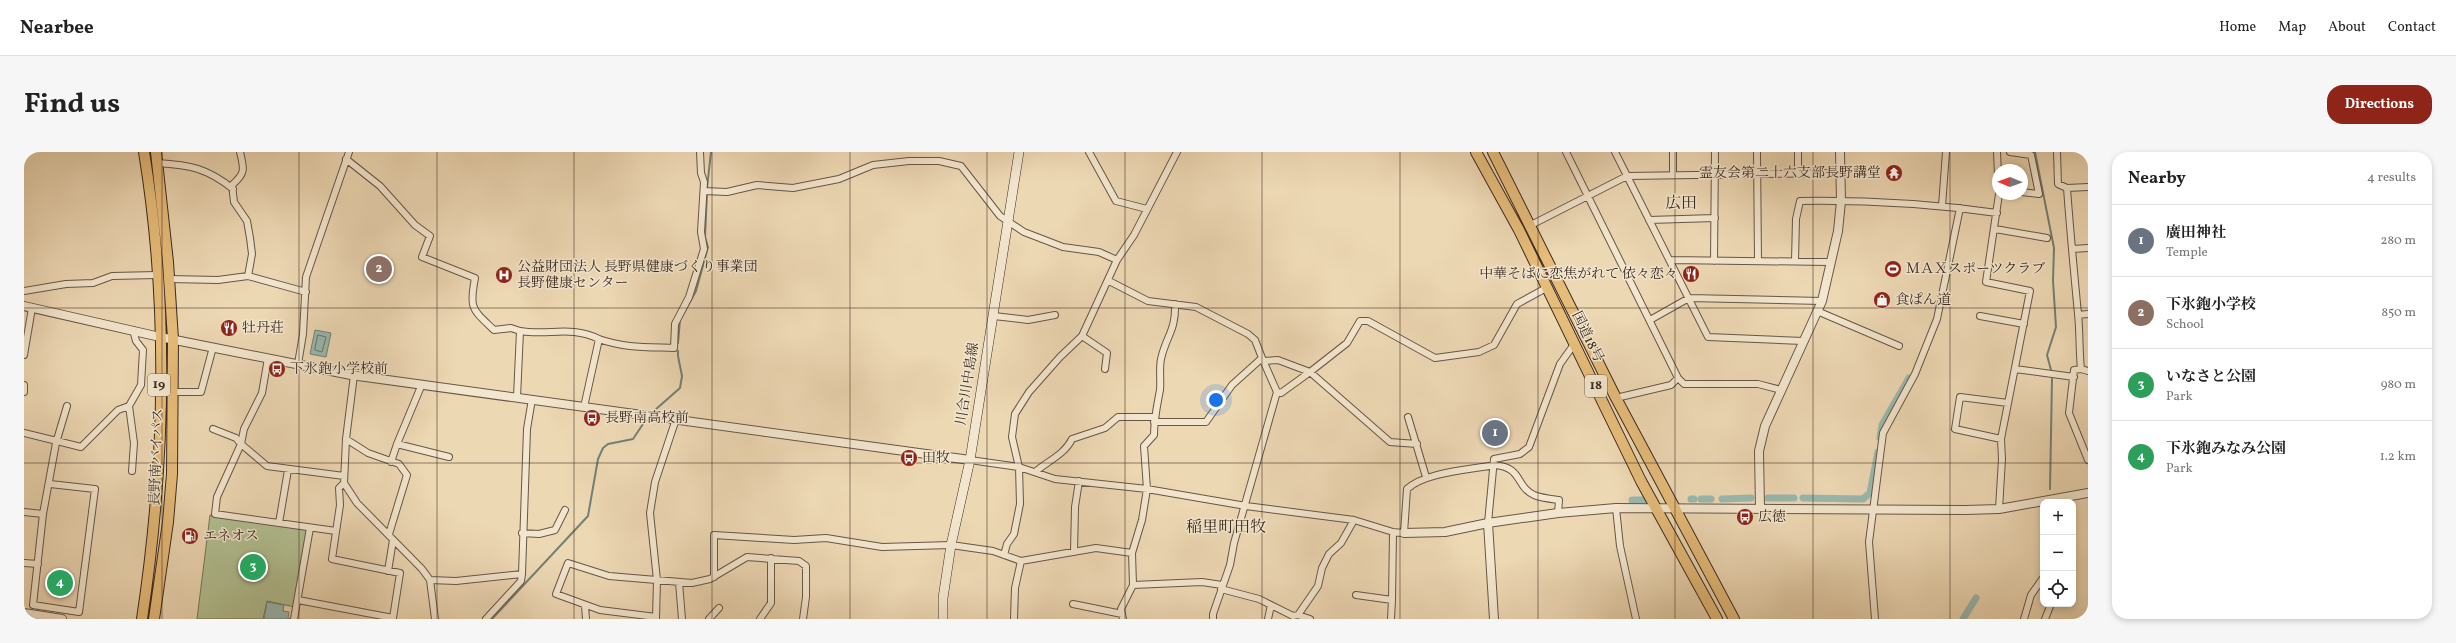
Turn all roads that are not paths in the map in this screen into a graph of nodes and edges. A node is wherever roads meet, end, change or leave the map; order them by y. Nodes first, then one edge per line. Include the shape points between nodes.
1 (144, 152) edge
2 (156, 152) edge
3 (240, 152) edge
4 (349, 152) edge
5 (700, 152) edge
6 (1019, 152) edge
7 (1089, 152) edge
8 (1177, 152) edge
9 (1476, 152) edge
10 (1493, 152) edge
11 (1566, 152) edge
12 (1615, 152) edge
13 (1674, 152) edge
14 (1715, 152) edge
15 (1757, 152) edge
16 (1798, 152) edge
17 (1840, 152) edge
18 (1946, 152) edge
19 (1997, 152) edge
20 (2010, 152) edge
21 (2057, 152) edge
22 (346, 159) junction
23 (157, 163) junction
24 (1998, 164) edge
25 (1798, 173) junction
26 (1839, 173) junction
27 (1716, 174) junction
28 (1757, 174) junction
29 (1673, 175) junction
30 (1627, 176) junction
31 (2088, 186) edge
32 (2067, 188) junction
33 (233, 189) junction
34 (704, 191) junction
35 (2028, 193) edge
36 (1587, 195) junction
37 (1998, 200) edge
38 (1841, 201) junction
39 (1942, 206) junction
40 (1960, 208) junction
41 (1147, 209) junction
42 (1997, 213) junction
43 (1716, 218) junction
44 (1649, 220) junction
45 (1008, 221) junction
46 (1531, 225) junction
47 (1995, 230) junction
48 (2047, 238) dead end
49 (2088, 248) edge
50 (2072, 249) junction
51 (1117, 260) junction
52 (1670, 260) junction
53 (1714, 261) junction
54 (1758, 261) junction
55 (1795, 261) junction
56 (1829, 262) junction
57 (157, 275) junction
58 (248, 276) junction
59 (169, 278) junction
60 (1108, 281) junction
61 (1548, 287) junction
62 (24, 292) edge
63 (306, 292) junction
64 (1689, 298) junction
65 (1822, 300) junction
66 (1175, 304) junction
67 (28, 307) edge
68 (1817, 311) junction
69 (2088, 314) edge
70 (1055, 315) dead end
71 (2078, 315) junction
72 (994, 316) junction
73 (1980, 316) dead end
74 (1650, 320) junction
75 (2024, 324) junction
76 (133, 330) junction
77 (520, 331) junction
78 (1082, 336) junction
79 (160, 337) junction
80 (173, 338) junction
81 (599, 339) junction
82 (1803, 341) junction
83 (1575, 343) junction
84 (1899, 346) dead end
85 (213, 347) junction
86 (24, 355) edge
87 (268, 358) junction
88 (1262, 359) junction
89 (298, 364) junction
90 (1105, 369) dead end
91 (2015, 369) junction
92 (2081, 369) junction
93 (1310, 372) junction
94 (2088, 372) edge
95 (354, 375) junction
96 (2074, 377) junction
97 (1678, 378) junction
98 (422, 384) junction
99 (24, 385) edge
100 (1781, 390) junction
101 (24, 392) edge
102 (172, 392) junction
103 (1277, 392) junction
104 (517, 397) junction
105 (1616, 398) junction
106 (532, 399) junction
107 (2008, 403) junction
108 (67, 406) dead end
109 (129, 406) junction
110 (584, 407) junction
111 (1408, 417) dead end
112 (676, 419) junction
113 (1154, 420) junction
114 (212, 429) dead end
115 (24, 433) edge
116 (2001, 438) junction
117 (346, 439) junction
118 (56, 443) junction
119 (241, 444) junction
120 (397, 444) junction
121 (1417, 444) junction
122 (449, 457) dead end
123 (970, 460) junction
124 (2088, 460) edge
125 (390, 462) junction
126 (1494, 466) junction
127 (1019, 467) junction
128 (288, 470) junction
129 (132, 471) dead end
130 (1035, 472) junction
131 (1426, 477) junction
132 (344, 479) junction
133 (1079, 481) junction
134 (50, 484) junction
135 (1147, 489) junction
136 (2088, 493) edge
137 (2060, 499) edge
138 (2040, 503) edge
139 (1246, 506) junction
140 (1616, 508) junction
141 (1657, 508) junction
142 (1676, 509) junction
143 (1760, 509) junction
144 (1999, 509) junction
145 (565, 510) dead end
146 (1873, 510) junction
147 (24, 512) edge
148 (1558, 512) junction
149 (43, 514) junction
150 (1354, 520) junction
151 (279, 523) junction
152 (1488, 523) junction
153 (310, 528) junction
154 (336, 531) junction
155 (1393, 532) junction
156 (522, 533) junction
157 (1404, 533) junction
158 (391, 537) junction
159 (951, 545) junction
160 (1074, 552) junction
161 (1132, 552) junction
162 (1004, 555) junction
163 (771, 558) junction
164 (1021, 561) junction
165 (24, 563) edge
166 (38, 564) junction
167 (388, 571) junction
168 (522, 574) junction
169 (714, 577) junction
170 (430, 580) junction
171 (657, 580) junction
172 (679, 582) junction
173 (2040, 582) edge
174 (1133, 585) junction
175 (1221, 587) junction
176 (1356, 596) dead end
177 (298, 600) junction
178 (1392, 600) junction
179 (1073, 604) dead end
180 (1271, 605) junction
181 (585, 606) junction
182 (2050, 607) edge
183 (718, 608) dead end
184 (24, 613) edge
185 (1298, 615) junction
186 (1122, 617) edge
187 (656, 618) edge
188 (62, 619) edge
189 (142, 619) edge
190 (154, 619) edge
191 (294, 619) edge
192 (435, 619) edge
193 (486, 619) edge
194 (586, 619) edge
195 (682, 619) edge
196 (709, 619) edge
197 (760, 619) edge
198 (803, 619) edge
199 (943, 619) edge
200 (1014, 619) edge
201 (1213, 619) edge
202 (1268, 619) edge
203 (1310, 619) edge
204 (1391, 619) edge
205 (1494, 619) edge
206 (1636, 619) edge
207 (1717, 619) edge
208 (1734, 619) edge
209 (1875, 619) edge
210 (2024, 619) edge
211 (2045, 619) edge

1 - 57 highway, 長野南バイパス / 19
2 - 23 highway, 長野南バイパス / 19
3 - 33 street via 244,168 242,177 232,185
4 - 22 street
5 - 34 street
6 - 45 main road, 川合川中島線
7 - 41 street via 1116,201
8 - 41 street
9 - 61 highway, 国道18号 / 18
10 - 46 highway, 国道18号 / 18
11 - 36 street
12 - 30 street
13 - 29 street
14 - 27 street
15 - 28 street
16 - 25 street
17 - 26 street
18 - 39 street
19 - 24 street
20 - 35 street via 2031,155 2039,194
21 - 32 street via 2058,184
22 - 63 street via 308,269
22 - 77 street via 380,186 415,225 430,236 422,257 475,278 471,300 474,310 494,330 511,328
23 - 33 street via 205,170
23 - 59 highway, 長野南バイパス / 19
25 - 26 street
25 - 28 street
26 - 38 street
27 - 28 street
27 - 29 street
27 - 43 street
28 - 54 street
29 - 30 street
30 - 36 street
30 - 44 street
31 - 32 street
32 - 50 street
33 - 58 street via 234,202 247,221 250,238 252,254
34 - 45 street via 727,192 757,185 793,188 839,179 873,165 939,161 961,166 968,172 994,208
34 - 81 street via 701,232 704,249 689,297 675,324 674,348 633,346
36 - 46 street
36 - 74 street
37 - 42 street
38 - 39 street
38 - 55 street via 1800,201 1796,219
38 - 56 street via 1838,231
39 - 40 street
40 - 42 street
40 - 146 street via 1935,327 1915,374 1883,433
41 - 51 street via 1134,236
42 - 47 street
43 - 44 street
43 - 53 street
44 - 52 street
45 - 51 street via 1037,238 1063,247 1099,252
45 - 72 main road, 川合川中島線
46 - 105 highway, 国道18号 / 18
47 - 48 street
47 - 75 street via 1986,282 2030,291
49 - 50 street
50 - 71 street
51 - 60 street
52 - 53 street
52 - 64 street
53 - 54 street
54 - 55 street
55 - 56 street
56 - 65 street
57 - 62 street via 112,276 94,283 66,284
57 - 79 highway, 長野南バイパス / 19
58 - 59 street via 218,280
58 - 63 street
59 - 80 highway, 長野南バイパス / 19
60 - 66 street via 1148,301
60 - 78 street
61 - 83 highway, 国道18号 / 18
61 - 93 street via 1517,304 1494,345 1479,352 1435,358 1368,321 1360,321 1347,344
63 - 89 street
64 - 65 street
64 - 74 street
64 - 82 street via 1708,337
65 - 68 street
66 - 88 street via 1196,307 1248,334 1255,340
66 - 113 street via 1175,322 1161,360
67 - 76 street
67 - 86 street
68 - 82 street
68 - 84 street
69 - 71 street
70 - 72 street via 1028,320
71 - 92 street
72 - 123 main road, 川合川中島線
73 - 75 street
74 - 97 street
75 - 91 street
76 - 79 street
76 - 109 street via 136,341 143,350 141,385
77 - 81 street via 579,331
77 - 104 street
78 - 90 street via 1108,353
78 - 127 street via 1022,401 1016,414 1012,436
79 - 80 street
79 - 189 highway, 長野南バイパス / 19 via 158,469 150,565
80 - 85 street
80 - 102 highway, 長野南バイパス / 19
81 - 110 street
82 - 100 street
83 - 126 street via 1560,364 1529,447 1520,454 1494,459
83 - 141 highway, 国道18号 / 18 via 1641,481
85 - 87 street
85 - 102 street via 201,392
87 - 89 street
87 - 119 street via 262,393 244,429
88 - 93 street via 1278,360
88 - 103 street
88 - 113 street via 1232,385 1206,422
89 - 95 street
91 - 96 street
91 - 107 street
92 - 94 street
92 - 96 street via 2074,370
93 - 103 street via 1281,393
93 - 121 street via 1390,442
95 - 98 street
95 - 117 street
96 - 124 street via 2069,413
97 - 100 street via 1684,384 1758,384
97 - 105 street via 1671,385
98 - 104 street
98 - 120 street
99 - 101 street
100 - 143 street via 1765,426 1759,451
102 - 190 highway, 長野南バイパス / 19 via 172,474
103 - 139 street
104 - 106 street
105 - 142 highway, 国道18号 / 18
106 - 110 street
106 - 156 street via 527,429
107 - 116 street
107 - 116 street via 1960,397 1956,429
108 - 118 street
109 - 118 street via 118,410 80,447
109 - 129 street via 134,443
110 - 112 street
111 - 121 street
112 - 123 street
112 - 171 street via 655,482 650,513
113 - 130 street via 1118,417 1105,428 1072,439 1067,449
113 - 135 street via 1154,435 1144,446
114 - 119 street via 236,438
115 - 118 street
116 - 144 street
117 - 125 street
117 - 132 street
118 - 134 street
119 - 128 street via 268,466
119 - 151 street via 217,497 215,514
120 - 122 street
120 - 125 street
121 - 131 street
123 - 127 street
123 - 159 main road, 川合川中島線
125 - 158 street via 399,464 407,475
126 - 131 street
126 - 148 street via 1503,466 1514,471 1526,489 1535,496 1559,500
126 - 152 street
127 - 130 street
127 - 162 street via 1020,504 1014,534 1007,544
128 - 132 street
128 - 151 street
130 - 133 street via 1055,479
131 - 157 street via 1407,489
132 - 154 street via 339,488 340,505
132 - 158 street via 357,503
133 - 135 street
133 - 160 street via 1074,515
134 - 149 street
134 - 166 street via 95,489 79,612 33,604
135 - 139 street
135 - 161 street via 1142,520
136 - 137 street
138 - 144 street
139 - 150 street
139 - 175 street
140 - 141 street
140 - 148 street
140 - 206 street via 1620,546
141 - 142 street
141 - 207 highway, 国道18号 / 18
142 - 143 street
142 - 208 highway, 国道18号 / 18
143 - 146 street
144 - 146 street
145 - 156 street via 555,530 539,534
146 - 209 street via 1870,557
147 - 149 street
148 - 152 street
149 - 166 street
150 - 155 street
150 - 185 street via 1341,543 1329,554 1322,568 1318,586
151 - 153 street
152 - 157 street via 1445,532
152 - 205 street
153 - 154 street
153 - 177 street
154 - 167 street via 332,559
155 - 157 street
155 - 178 street
156 - 168 street
158 - 167 street
158 - 170 street
159 - 162 street via 982,548
159 - 169 street via 882,547 826,538 794,540 714,535
159 - 199 main road, 川合川中島線 via 943,598
160 - 161 street via 1096,548
160 - 164 street
161 - 174 street
162 - 164 street
163 - 169 street via 747,557
163 - 197 street via 771,603
163 - 198 street via 799,561 806,566
164 - 200 street via 1015,588
165 - 166 street
167 - 177 street via 400,573 394,618
168 - 170 street via 456,581
168 - 193 street via 521,581
169 - 172 street via 700,582
170 - 192 street
171 - 172 street
171 - 181 street via 609,576 568,563 556,594
171 - 187 street
172 - 195 street
173 - 210 street via 2031,595
174 - 175 street via 1202,582
174 - 186 street via 1121,609
175 - 180 street
175 - 201 street
176 - 178 street
177 - 191 street
178 - 204 street
179 - 186 street
180 - 185 street via 1293,616
180 - 202 street
181 - 187 street
181 - 194 street
182 - 211 street
183 - 196 street
184 - 188 street
185 - 203 street

